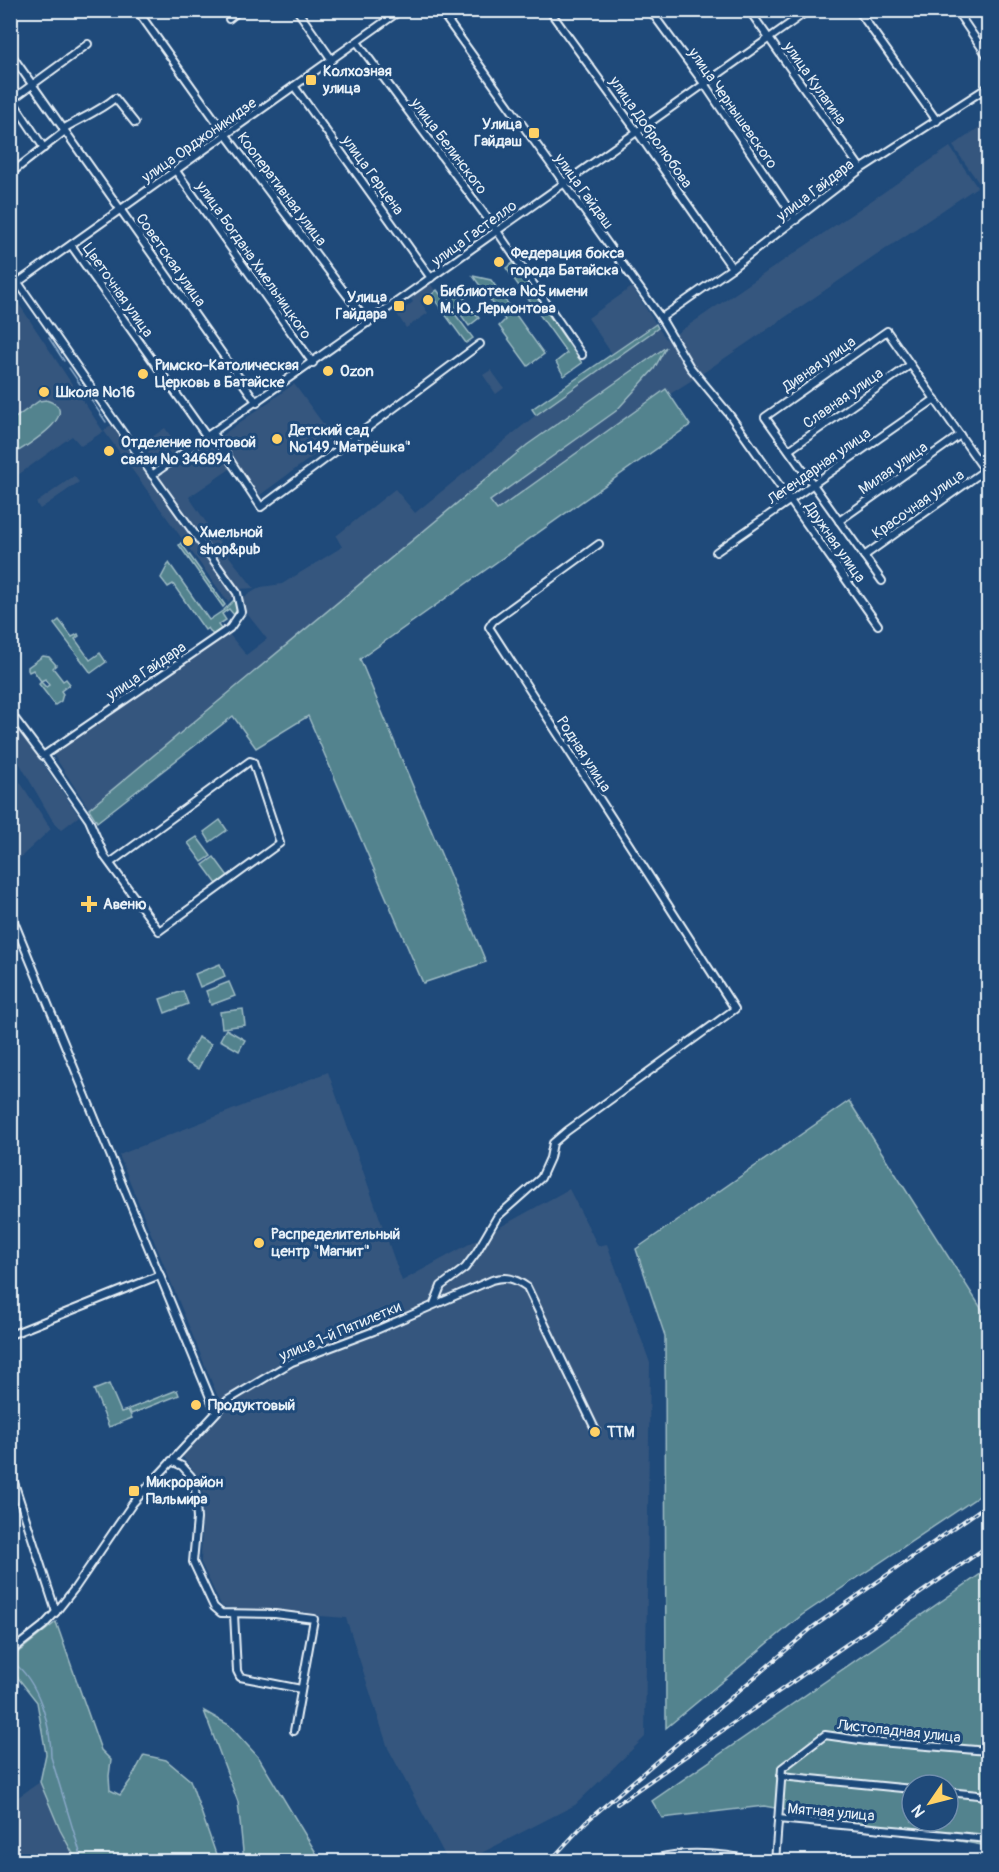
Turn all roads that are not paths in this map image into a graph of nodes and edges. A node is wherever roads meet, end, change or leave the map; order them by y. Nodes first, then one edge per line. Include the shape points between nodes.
1 (137, 10) edge
2 (240, 10) edge
3 (297, 10) edge
4 (401, 10) edge
5 (440, 10) edge
6 (549, 10) edge
7 (650, 10) edge
8 (749, 10) edge
9 (809, 10) edge
10 (858, 10) edge
11 (956, 10) edge
12 (229, 19) dead end
13 (769, 39) junction
14 (357, 42) junction
15 (88, 44) dead end
16 (10, 53) edge
17 (988, 57) edge
18 (332, 60) junction
19 (34, 85) junction
20 (705, 85) junction
21 (294, 86) junction
22 (988, 87) edge
23 (11, 101) edge
24 (938, 121) junction
25 (135, 123) dead end
26 (64, 130) junction
27 (638, 133) junction
28 (226, 135) junction
29 (44, 148) junction
30 (861, 169) junction
31 (176, 171) junction
32 (10, 174) edge
33 (563, 184) junction
34 (121, 210) junction
35 (796, 220) junction
36 (497, 231) junction
37 (71, 245) junction
38 (732, 268) junction
39 (10, 271) edge
40 (431, 278) junction
41 (19, 282) junction
42 (10, 288) edge
43 (661, 318) junction
44 (368, 323) junction
45 (480, 344) dead end
46 (582, 355) dead end
47 (313, 363) junction
48 (910, 364) junction
49 (935, 399) junction
50 (257, 403) junction
51 (729, 414) joint
52 (210, 435) junction
53 (960, 435) junction
54 (789, 450) junction
55 (987, 473) edge
56 (152, 475) junction
57 (814, 485) junction
58 (791, 501) junction
59 (839, 521) junction
60 (599, 544) dead end
61 (716, 552) dead end
62 (864, 556) junction
63 (882, 581) dead end
64 (878, 625) dead end
65 (10, 712) edge
66 (44, 756) junction
67 (110, 863) junction
68 (10, 912) edge
69 (160, 1275) junction
70 (434, 1304) junction
71 (10, 1335) edge
72 (216, 1412) junction
73 (596, 1431) dead end
74 (171, 1461) junction
75 (10, 1470) edge
76 (56, 1612) junction
77 (234, 1614) junction
78 (10, 1652) edge
79 (301, 1689) junction
80 (294, 1731) dead end
81 (988, 1751) edge
82 (782, 1776) junction
83 (900, 1788) edge
84 (960, 1793) edge
85 (988, 1796) edge
86 (778, 1819) junction
87 (988, 1839) edge
88 (657, 1858) dead end
89 (739, 1859) edge
90 (761, 1862) edge
91 (775, 1862) edge

1 - 28 street, Кооперативная улица
2 - 12 street
3 - 18 street
4 - 14 street, улица Орджоникидзе
5 - 33 street, улица Гайдаш
6 - 27 street, улица Добролюбова
7 - 20 street, улица Чернышевского
8 - 13 street, улица Кулагина
9 - 13 street, улица Гастелло
10 - 24 street
11 - 17 street
13 - 20 street, улица Гастелло
13 - 30 street, улица Кулагина
14 - 18 street, улица Орджоникидзе
14 - 36 street, улица Белинского
15 - 19 street
16 - 19 street, Советская улица
18 - 21 street, улица Орджоникидзе
19 - 23 street
19 - 26 street, Советская улица
20 - 27 street, улица Гастелло
20 - 35 street, улица Чернышевского
21 - 28 street, улица Орджоникидзе
21 - 40 street, улица Герцена
22 - 24 street, улица Гайдара
23 - 29 street
24 - 30 street, улица Гайдара
25 - 26 street via 115,98
26 - 29 street
26 - 34 street, Советская улица
27 - 33 street, улица Гастелло
27 - 38 street, улица Добролюбова
28 - 31 street, улица Орджоникидзе
28 - 44 street, Кооперативная улица
29 - 32 street
30 - 35 street, улица Гайдара
31 - 34 street, улица Орджоникидзе
31 - 47 street, улица Богдана Хмельницкого
33 - 36 street, улица Гастелло
33 - 43 street, улица Гайдаш
34 - 37 street, улица Орджоникидзе
34 - 50 street, Советская улица
35 - 38 street, улица Гайдара
36 - 40 street, улица Гастелло
36 - 46 street, улица Белинского
37 - 41 street, улица Орджоникидзе
37 - 52 street, Цветочная улица
38 - 43 street, улица Гайдара
39 - 41 street
40 - 44 street, улица Гастелло
41 - 42 street, улица Орджоникидзе
41 - 56 street
43 - 51 street, улица Гайдаш via 690,367
44 - 47 street, улица Гастелло
45 - 52 street via 261,507
47 - 50 street, улица Гастелло
48 - 49 street, Дивная улица
48 - 54 street, Славная улица
48 - 54 street, Дивная улица via 886,331 765,417
49 - 53 street, Красочная улица
49 - 57 street, Легендарная улица
50 - 52 street, улица Гастелло
51 - 58 street, Дружная улица
52 - 56 street, улица Гастелло
53 - 55 street, Красочная улица
53 - 59 street, Милая улица
54 - 57 street, Дивная улица
55 - 62 street, Красочная улица
56 - 66 street, улица Гайдара via 237,593 241,612 230,628
57 - 58 street, Легендарная улица
57 - 59 street, Красочная улица
58 - 61 street, Легендарная улица
58 - 64 street, Дружная улица
59 - 62 street, Красочная улица
60 - 70 street, Родная улица via 489,627 735,1009 553,1143 541,1178 497,1217 465,1268 441,1286
62 - 63 street, Красочная улица
65 - 66 street
66 - 67 street via 89,820
67 - 67 street via 250,761 253,762 280,843 159,932
68 - 69 street
69 - 71 street
69 - 72 street
70 - 72 street, улица 1-й Пятилетки via 292,1362
70 - 73 street, улица 1-й Пятилетки via 503,1277 527,1287
72 - 74 street, улица 1-й Пятилетки
74 - 76 street, улица 1-й Пятилетки via 123,1516
74 - 77 street via 191,1476 195,1487 193,1562 199,1577 214,1607 221,1613
75 - 76 street
76 - 78 street, улица 1-й Пятилетки
77 - 79 street via 240,1677
77 - 79 street via 314,1619
79 - 80 street
81 - 82 street, Листопадная улица via 825,1735 782,1768
82 - 83 street
82 - 86 street
84 - 85 street
86 - 87 street, Мятная улица
86 - 91 street
88 - 89 street via 681,1854
89 - 90 street

